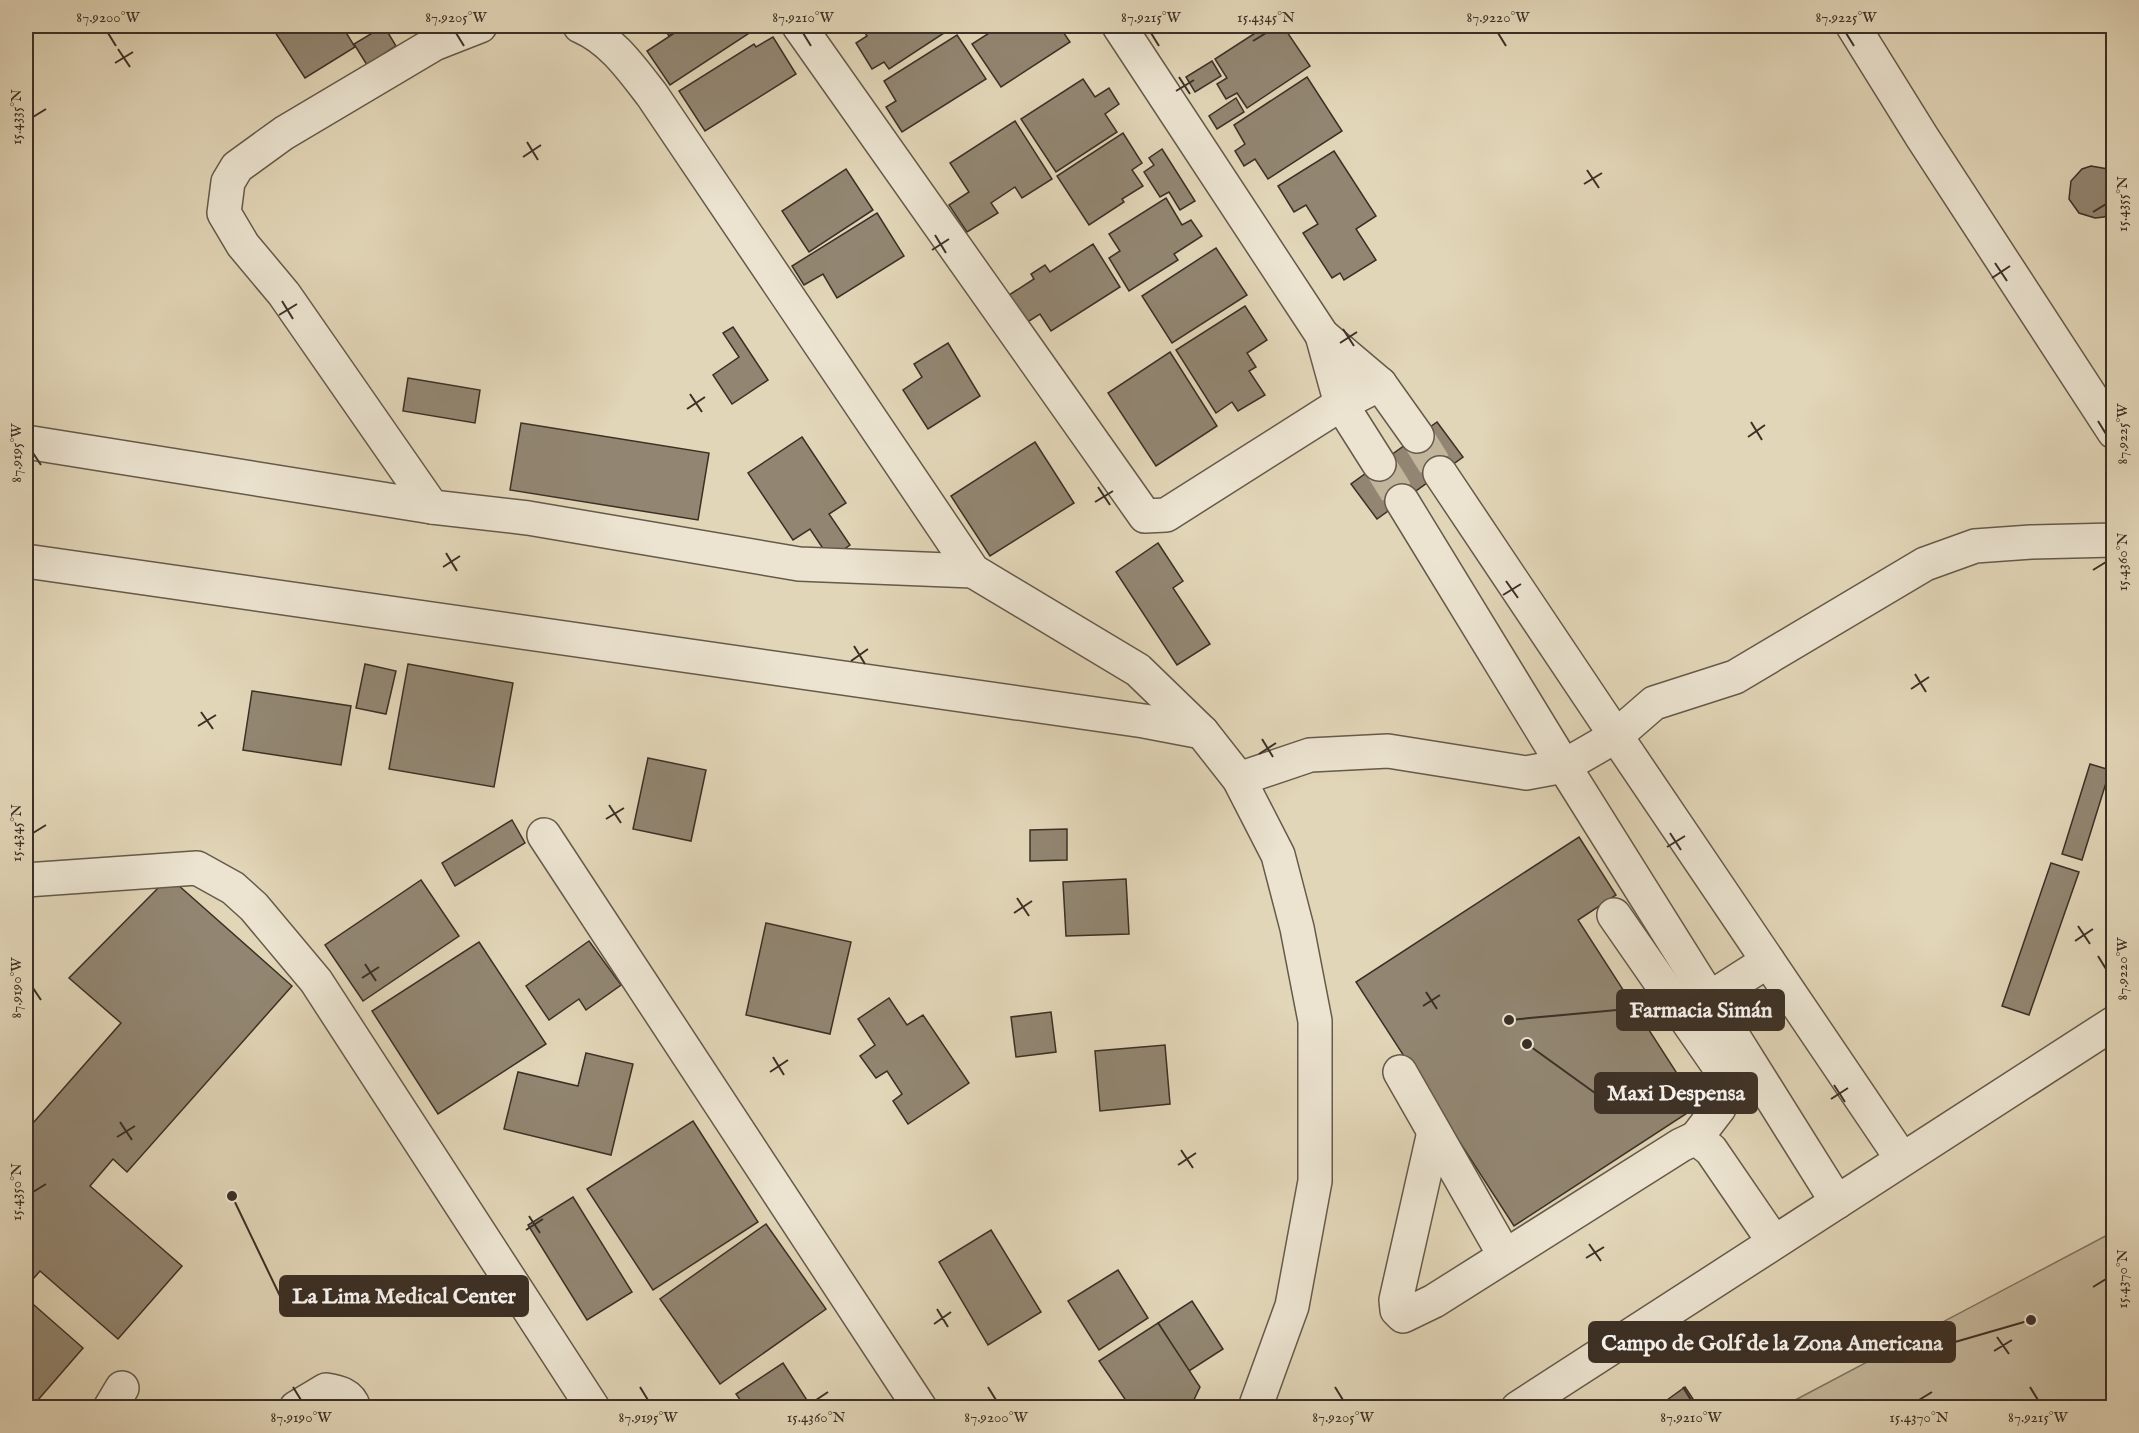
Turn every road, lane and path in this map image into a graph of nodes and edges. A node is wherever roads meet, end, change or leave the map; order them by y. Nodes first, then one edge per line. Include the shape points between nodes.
1 (480, 26) edge
2 (580, 26) edge
3 (799, 26) edge
4 (1119, 26) edge
5 (1853, 26) edge
6 (1322, 335) junction
7 (1380, 384) junction
8 (1341, 404) junction
9 (2114, 432) edge
10 (1417, 436) tunnel mouth
11 (26, 442) edge
12 (1379, 464) tunnel mouth
13 (432, 507) junction
14 (2114, 540) edge
15 (1493, 552) junction
16 (26, 561) edge
17 (973, 571) junction
18 (1449, 579) junction
19 (1202, 732) junction
20 (1616, 736) junction
21 (1564, 766) junction
22 (1239, 779) junction
23 (544, 835) dead end
24 (26, 880) edge
25 (1614, 915) dead end
26 (1768, 961) junction
27 (1710, 998) junction
28 (2114, 1023) edge
29 (1400, 1072) dead end
30 (1434, 1132) junction
31 (1696, 1138) junction
32 (1902, 1160) junction
33 (1837, 1202) junction
34 (1774, 1242) junction
35 (1505, 1256) junction
36 (296, 1407) edge
37 (354, 1407) edge
38 (593, 1407) edge
39 (920, 1407) edge
40 (1257, 1407) edge
41 (1518, 1407) edge

1 - 13 street via 434,44 284,133 237,167 228,182 224,213 243,246 284,294
2 - 17 street via 594,32 618,53 652,95
3 - 8 street via 1145,516 1166,515
4 - 6 street
5 - 9 street
6 - 7 street
6 - 8 street
7 - 8 street
7 - 10 street
8 - 12 street
11 - 13 street
13 - 17 street via 528,518 800,564
14 - 20 street via 1975,546 1925,564 1736,677 1654,703
15 - 18 street
15 - 18 street via 1449,485 1408,512
15 - 20 street
16 - 19 street
17 - 19 street via 1138,670
18 - 21 street
19 - 22 street
20 - 21 street
20 - 26 street
21 - 22 street via 1526,772 1388,751 1310,755
21 - 27 street
22 - 40 street via 1278,855 1315,1021 1315,1181 1292,1305
23 - 39 street
24 - 38 street via 197,868 233,888 254,907 316,981
25 - 31 street via 1718,1065 1725,1088 1719,1108
26 - 27 street
26 - 32 street
27 - 33 street
28 - 32 street
29 - 30 street
30 - 35 street
30 - 35 street via 1396,1300 1397,1310 1403,1316 1434,1301
31 - 34 street via 1711,1150
31 - 35 street
32 - 33 street
33 - 34 street
34 - 41 street
36 - 37 street via 326,1390 342,1393

